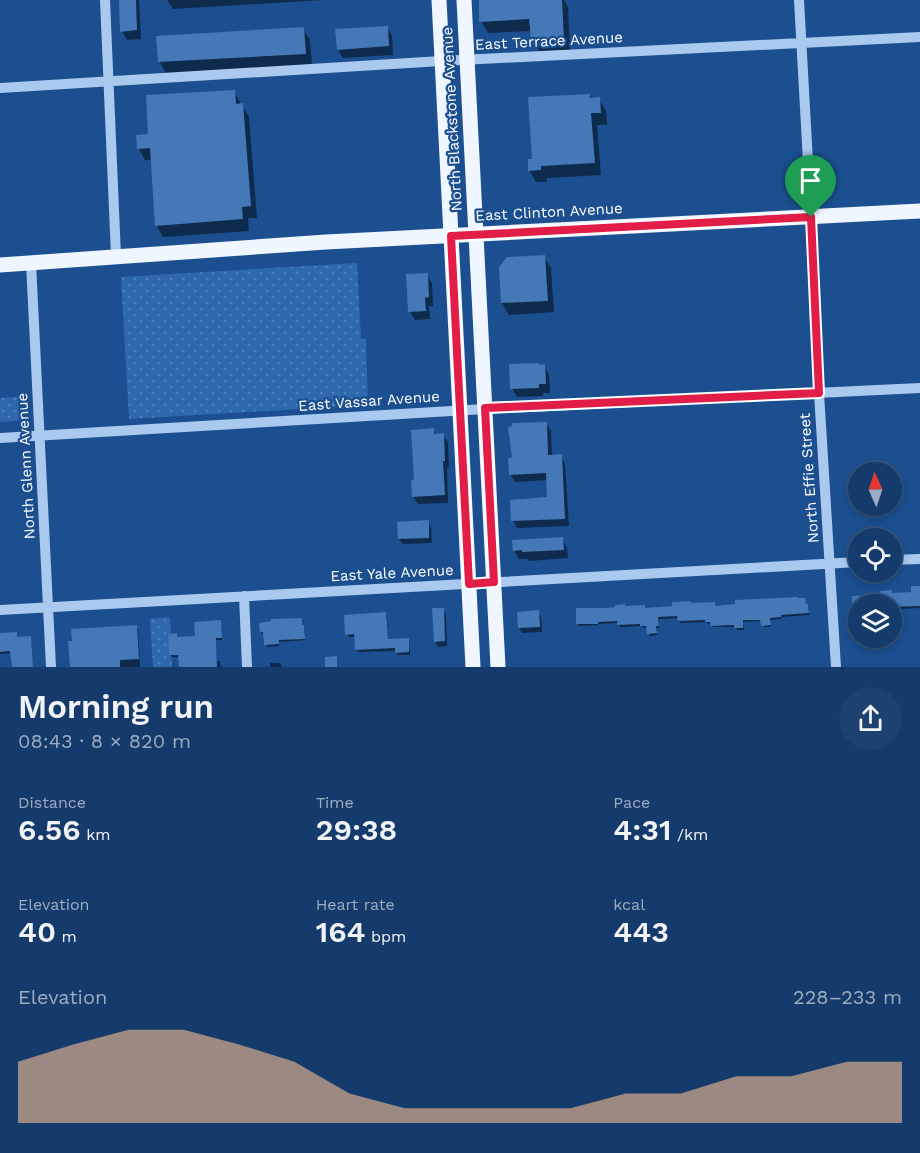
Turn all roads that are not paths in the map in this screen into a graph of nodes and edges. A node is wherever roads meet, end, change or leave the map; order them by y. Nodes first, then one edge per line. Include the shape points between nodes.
1 (105, 0) edge
2 (439, 0) edge
3 (464, 0) edge
4 (799, 0) edge
5 (920, 37) edge
6 (802, 43) junction
7 (467, 60) junction
8 (441, 61) junction
9 (108, 81) junction
10 (0, 88) edge
11 (920, 211) edge
12 (811, 217) junction
13 (476, 234) junction
14 (451, 236) junction
15 (116, 256) junction
16 (31, 263) junction
17 (0, 265) edge
18 (920, 388) edge
19 (819, 393) junction
20 (485, 408) junction
21 (459, 410) junction
22 (40, 436) junction
23 (0, 438) edge
24 (920, 559) edge
25 (902, 560) edge
26 (848, 563) edge
27 (830, 564) junction
28 (494, 582) junction
29 (469, 584) junction
30 (244, 596) junction
31 (49, 607) junction
32 (0, 610) edge
33 (51, 667) edge
34 (247, 667) edge
35 (473, 667) edge
36 (498, 667) edge
37 (836, 667) edge

1 - 9 street
2 - 8 main road, North Blackstone Avenue
3 - 7 main road, North Blackstone Avenue
4 - 6 street, North Effie Street
5 - 6 street, East Terrace Avenue
6 - 7 street, East Terrace Avenue
6 - 12 street, North Effie Street
7 - 8 street, East Terrace Avenue
7 - 13 main road, North Blackstone Avenue
8 - 9 street, East Terrace Avenue
8 - 14 main road, North Blackstone Avenue
9 - 10 street, East Terrace Avenue
9 - 15 street
11 - 12 main road, East Clinton Avenue
12 - 13 main road, East Clinton Avenue
12 - 19 street, North Effie Street
13 - 14 main road, East Clinton Avenue
13 - 20 main road, North Blackstone Avenue
14 - 15 main road, East Clinton Avenue
14 - 21 main road, North Blackstone Avenue
15 - 16 main road, East Clinton Avenue
16 - 17 main road, East Clinton Avenue
16 - 22 street, North Glenn Avenue
18 - 19 street, East Vassar Avenue
19 - 20 street, East Vassar Avenue
19 - 27 street, North Effie Street
20 - 21 street, East Vassar Avenue
20 - 28 main road, North Blackstone Avenue
21 - 22 street, East Vassar Avenue
21 - 29 main road, North Blackstone Avenue
22 - 23 street, East Vassar Avenue
22 - 31 street, North Glenn Avenue
24 - 25 street
26 - 27 street, East Yale Avenue
27 - 28 street, East Yale Avenue
27 - 37 street, North Effie Street
28 - 29 street, East Yale Avenue
28 - 36 main road, North Blackstone Avenue
29 - 30 street, East Yale Avenue
29 - 35 main road, North Blackstone Avenue
30 - 31 street, East Yale Avenue
30 - 34 street
31 - 32 street, East Yale Avenue
31 - 33 street, North Glenn Avenue

